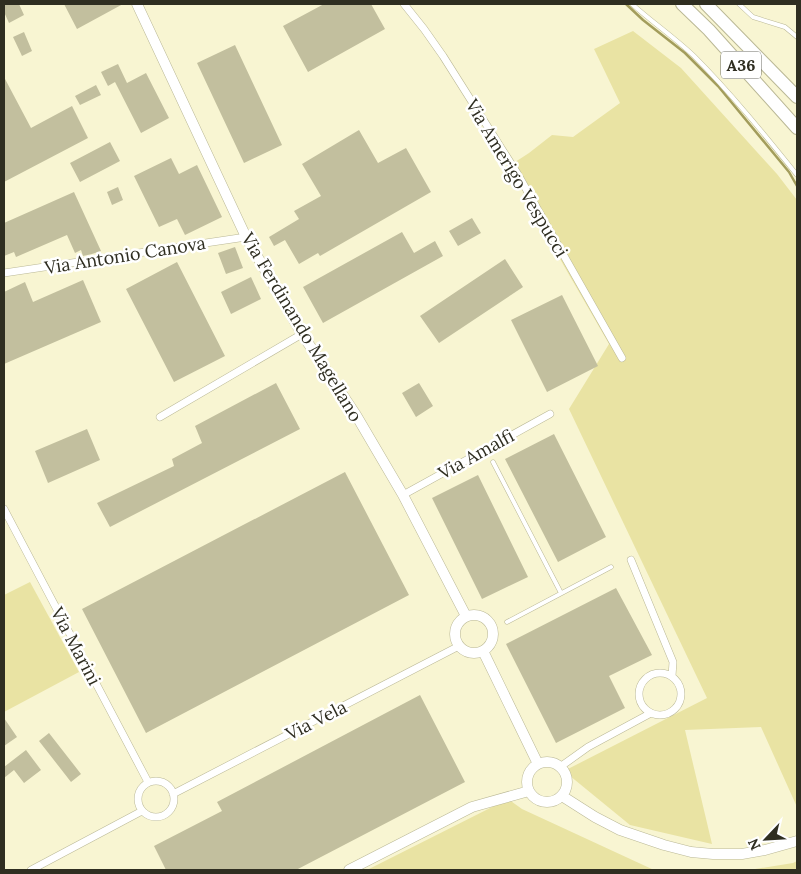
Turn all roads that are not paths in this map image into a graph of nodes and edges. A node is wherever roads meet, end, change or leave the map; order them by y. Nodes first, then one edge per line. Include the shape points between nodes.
1 (137, 4) edge
2 (404, 4) edge
3 (632, 4) edge
4 (682, 4) edge
5 (706, 4) edge
6 (739, 4) edge
7 (797, 37) edge
8 (797, 97) edge
9 (797, 128) edge
10 (797, 175) edge
11 (246, 237) junction
12 (4, 274) edge
13 (302, 334) junction
14 (622, 358) dead end
15 (550, 414) dead end
16 (160, 417) dead end
17 (493, 462) dead end
18 (403, 494) junction
19 (4, 509) edge
20 (631, 560) dead end
21 (611, 567) dead end
22 (561, 593) junction
23 (466, 616) junction
24 (507, 622) dead end
25 (458, 646) junction
26 (484, 651) junction
27 (672, 676) junction
28 (652, 713) junction
29 (538, 764) junction
30 (560, 767) junction
31 (148, 782) junction
32 (528, 791) junction
33 (173, 794) junction
34 (562, 796) junction
35 (142, 811) junction
36 (797, 840) edge
37 (30, 870) edge
38 (348, 870) edge

1 - 11 street, Via Ferdinando Magellano
2 - 14 street, Via Amerigo Vespucci via 434,43 517,173
3 - 10 lane via 712,74
4 - 9 highway, A36
5 - 8 highway, A36
6 - 7 lane via 753,17 785,27
11 - 12 street, Via Antonio Canova
11 - 13 street, Via Ferdinando Magellano
13 - 16 street
13 - 18 street, Via Ferdinando Magellano
15 - 18 street, Via Amalfi
17 - 22 lane
18 - 23 street, Via Ferdinando Magellano
19 - 31 street, Via Marini
20 - 27 street via 673,662
21 - 22 lane
22 - 24 lane
23 - 25 street via 455,629
23 - 26 street via 479,615 490,623 494,635
25 - 26 street via 467,652
25 - 33 street, Via Vela
26 - 29 street
27 - 28 street via 680,688 680,701 671,712
27 - 28 street via 659,672 642,683 639,697
28 - 30 street via 588,747
29 - 30 street via 550,762
29 - 32 street via 529,772
30 - 34 street via 567,778
31 - 33 street via 166,784
31 - 35 street via 138,795
32 - 34 street via 544,802
32 - 38 street via 472,807
33 - 35 street via 172,806 164,815 152,817
34 - 36 street via 620,830 691,852 742,854
35 - 37 street

